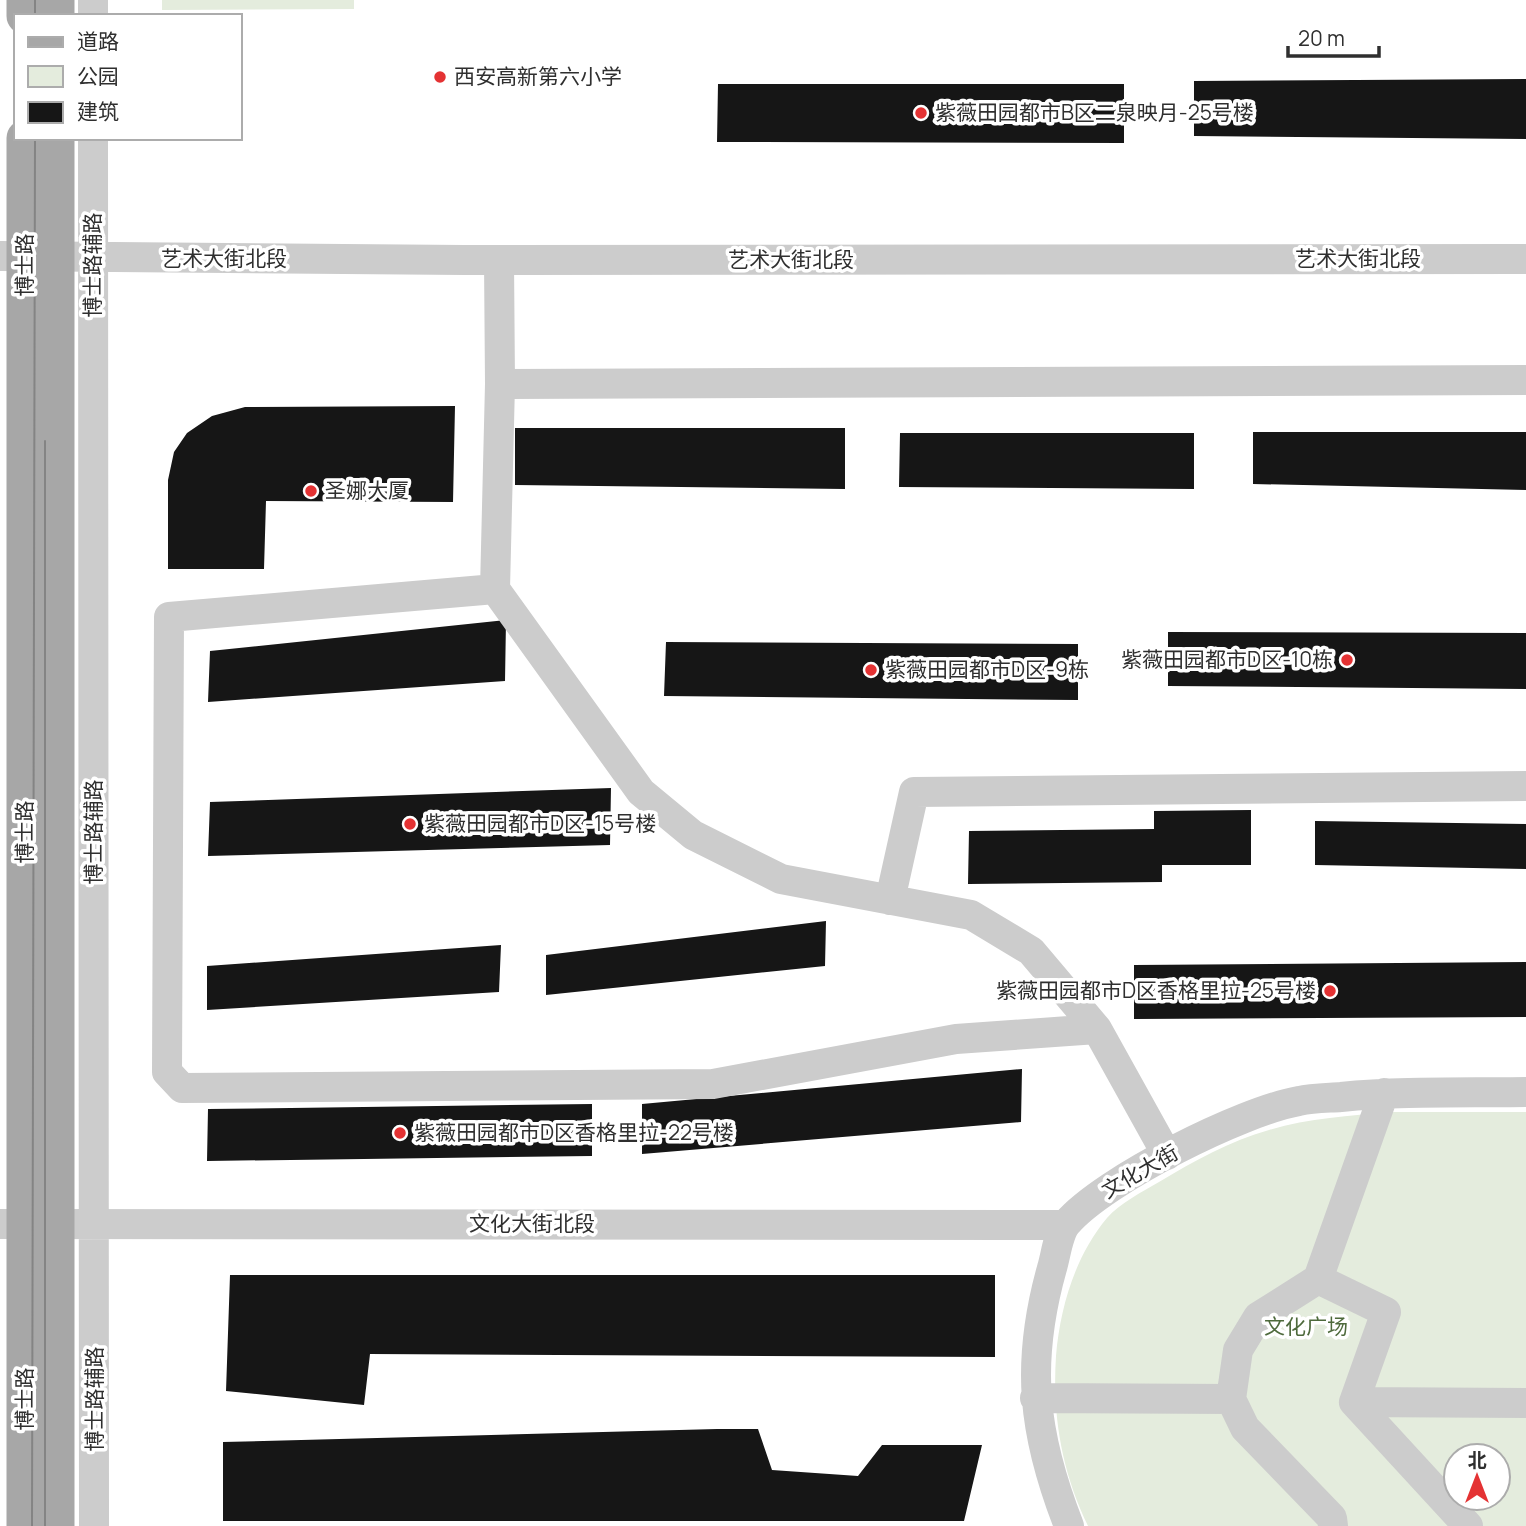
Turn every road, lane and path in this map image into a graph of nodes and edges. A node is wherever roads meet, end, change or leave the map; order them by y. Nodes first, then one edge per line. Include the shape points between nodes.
1 (25, 140) edge
2 (56, 140) edge
3 (93, 140) edge
4 (27, 257) edge
5 (93, 258) junction
6 (1526, 259) edge
7 (499, 260) junction
8 (1526, 380) edge
9 (500, 384) junction
10 (495, 589) junction
11 (1526, 786) edge
12 (890, 900) junction
13 (1097, 1029) junction
14 (1526, 1092) edge
15 (1384, 1093) junction
16 (1167, 1155) junction
17 (27, 1224) edge
18 (95, 1224) junction
19 (1065, 1224) junction
20 (1318, 1279) junction
21 (1035, 1398) junction
22 (1231, 1399) junction
23 (1354, 1402) junction
24 (1526, 1403) edge
25 (25, 1526) edge
26 (56, 1526) edge
27 (94, 1526) edge
28 (1069, 1526) edge
29 (1333, 1526) edge
30 (1468, 1526) edge

1 - 4 main road, 博士路
2 - 4 main road, 博士路
3 - 5 street, 博士路辅路
4 - 5 street, 艺术大街北段
4 - 17 main road, 博士路
5 - 7 street, 艺术大街北段
5 - 18 street, 博士路辅路
6 - 7 street, 艺术大街北段
7 - 9 street
8 - 9 street
9 - 10 street
10 - 12 street via 641,792 693,835 781,879
10 - 13 street via 169,617 167,1072 182,1088 713,1084 956,1039
11 - 12 street via 914,792
12 - 13 street via 971,915 1031,951
13 - 16 street
14 - 15 street, 文化大街
15 - 16 street, 文化大街 via 1299,1101 1255,1114
15 - 20 street
16 - 19 street, 文化大街 via 1101,1194
17 - 18 street, 文化大街北段
17 - 25 main road, 博士路
17 - 26 main road, 博士路
18 - 19 street, 文化大街北段
18 - 27 street, 博士路辅路
19 - 21 street via 1041,1307
20 - 22 street via 1258,1317 1238,1350
20 - 23 street via 1386,1312
21 - 22 street
21 - 28 street via 1047,1463
22 - 29 street via 1245,1428 1332,1518
23 - 24 street
23 - 30 street

